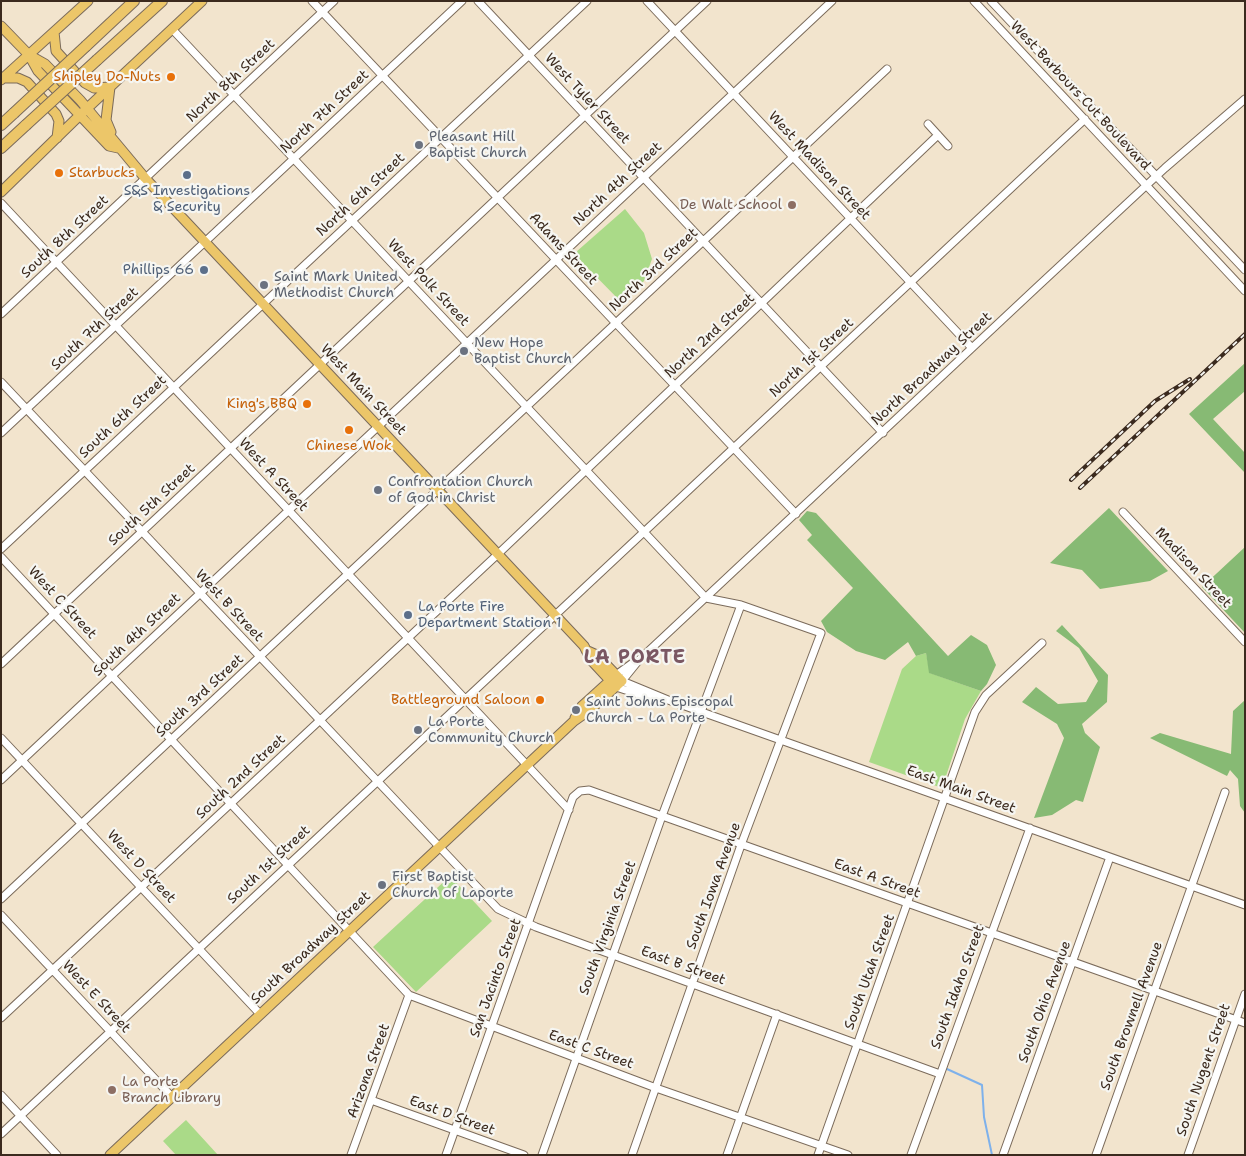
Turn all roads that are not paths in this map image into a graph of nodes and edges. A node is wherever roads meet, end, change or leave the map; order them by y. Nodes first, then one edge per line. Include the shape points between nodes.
1 (88, 1) edge
2 (134, 1) edge
3 (162, 1) edge
4 (202, 1) edge
5 (312, 1) edge
6 (334, 1) edge
7 (462, 1) edge
8 (478, 1) edge
9 (586, 1) edge
10 (648, 1) edge
11 (707, 1) edge
12 (832, 1) edge
13 (974, 1) edge
14 (991, 1) edge
15 (322, 12) junction
16 (1, 26) edge
17 (1016, 28) junction
18 (172, 29) junction
19 (675, 31) junction
20 (54, 32) junction
21 (1006, 36) junction
22 (29, 55) junction
23 (528, 55) junction
24 (887, 69) dead end
25 (382, 76) junction
26 (2, 79) edge
27 (110, 87) junction
28 (734, 93) junction
29 (234, 96) junction
30 (1245, 99) edge
31 (84, 112) junction
32 (586, 116) junction
33 (1085, 119) junction
34 (928, 124) dead end
35 (1, 125) edge
36 (938, 135) junction
37 (440, 137) junction
38 (57, 138) junction
39 (948, 146) dead end
40 (1, 148) edge
41 (118, 148) junction
42 (793, 157) junction
43 (293, 159) junction
44 (1156, 176) junction
45 (145, 178) junction
46 (644, 178) junction
47 (1147, 185) junction
48 (1, 192) edge
49 (498, 198) junction
50 (1, 203) edge
51 (851, 219) junction
52 (352, 221) junction
53 (703, 241) junction
54 (205, 242) junction
55 (556, 259) junction
56 (56, 262) junction
57 (1245, 270) edge
58 (409, 282) junction
59 (911, 283) junction
60 (1245, 291) edge
61 (263, 304) junction
62 (762, 304) junction
63 (1, 314) edge
64 (615, 323) junction
65 (116, 326) junction
66 (468, 344) junction
67 (972, 348) junction
68 (320, 365) junction
69 (821, 367) junction
70 (1, 382) edge
71 (675, 385) junction
72 (173, 387) junction
73 (526, 406) junction
74 (27, 409) junction
75 (378, 427) junction
76 (1, 433) edge
77 (883, 434) junction
78 (231, 448) junction
79 (733, 448) junction
80 (85, 470) junction
81 (586, 470) junction
82 (437, 489) junction
83 (290, 511) junction
84 (1123, 512) dead end
85 (796, 514) junction
86 (644, 531) junction
87 (142, 532) junction
88 (1, 549) edge
89 (498, 554) junction
90 (1, 556) edge
91 (348, 574) junction
92 (200, 593) junction
93 (706, 598) junction
94 (741, 604) junction
95 (55, 614) junction
96 (555, 615) junction
97 (408, 638) junction
98 (1245, 642) edge
99 (1042, 643) dead end
100 (260, 657) junction
101 (1, 664) edge
102 (112, 676) junction
103 (616, 681) junction
104 (466, 699) junction
105 (702, 711) junction
106 (320, 720) junction
107 (1, 738) edge
108 (781, 739) junction
109 (172, 740) junction
110 (22, 760) junction
111 (527, 764) junction
112 (1, 780) edge
113 (377, 782) junction
114 (1225, 792) dead end
115 (945, 797) junction
116 (231, 803) junction
117 (569, 810) junction
118 (662, 816) junction
119 (82, 823) junction
120 (1030, 828) junction
121 (741, 845) junction
122 (439, 847) junction
123 (1110, 857) junction
124 (288, 864) junction
125 (142, 887) junction
126 (1192, 887) junction
127 (1, 899) edge
128 (908, 904) junction
129 (1245, 905) edge
130 (1, 915) edge
131 (528, 924) junction
132 (350, 930) junction
133 (991, 934) junction
134 (199, 947) junction
135 (612, 954) junction
136 (1073, 963) junction
137 (53, 970) junction
138 (692, 982) junction
139 (1155, 992) junction
140 (1245, 994) edge
141 (409, 995) junction
142 (260, 1014) junction
143 (777, 1014) junction
144 (1, 1018) edge
145 (1235, 1020) junction
146 (1245, 1024) edge
147 (492, 1026) junction
148 (111, 1032) junction
149 (858, 1042) junction
150 (575, 1057) junction
151 (940, 1074) junction
152 (656, 1088) junction
153 (1, 1095) edge
154 (172, 1097) junction
155 (371, 1100) junction
156 (21, 1116) junction
157 (741, 1117) junction
158 (455, 1130) junction
159 (1, 1134) edge
160 (822, 1145) junction
161 (57, 1155) edge
162 (110, 1155) edge
163 (351, 1155) edge
164 (446, 1155) edge
165 (524, 1155) edge
166 (542, 1155) edge
167 (632, 1155) edge
168 (727, 1155) edge
169 (818, 1155) edge
170 (848, 1155) edge
171 (911, 1155) edge
172 (1003, 1155) edge
173 (1096, 1155) edge
174 (1188, 1155) edge

1 - 20 main road
2 - 35 highway, bridge
3 - 40 highway, bridge
4 - 18 main road
5 - 15 street, Adams Street
6 - 15 street, North 8th Street
7 - 25 street, North 7th Street
8 - 23 street, West Tyler Street
9 - 23 street, North 6th Street
10 - 19 street, West Madison Street
11 - 19 street, South 5th Street
12 - 28 street, North 4th Street
13 - 21 street, West Barbours Cut Boulevard
14 - 17 street, West Barbours Cut Boulevard
15 - 25 street, Adams Street
15 - 29 street, North 8th Street
16 - 22 main road, West Main Street
17 - 21 street
17 - 44 street, West Barbours Cut Boulevard
18 - 27 main road
18 - 29 street, West Polk Street
19 - 28 street, West Madison Street
19 - 32 street, South 5th Street
20 - 22 main road
20 - 27 main road via 56,50 85,83 94,88
21 - 33 street, West Barbours Cut Boulevard
22 - 26 main road
22 - 31 main road, West Main Street via 38,71
23 - 32 street, West Tyler Street
23 - 37 street, North 6th Street
24 - 42 street, North 3rd Street
25 - 37 street, Adams Street
25 - 43 street, North 7th Street
26 - 38 main road via 18,78 27,82 60,121
27 - 31 main road
27 - 41 main road via 106,120
28 - 42 street, West Madison Street
28 - 46 street, North 4th Street
29 - 43 street, West Polk Street
29 - 45 street, North 8th Street
30 - 44 street, North Broadway Street
31 - 38 main road
31 - 41 main road, West Main Street via 109,146
32 - 46 street, West Tyler Street
32 - 49 street, South 5th Street
33 - 47 street, West Barbours Cut Boulevard
33 - 59 street, North 1st Street
34 - 36 street
36 - 39 street
36 - 51 street, North 2nd Street
37 - 49 street, Adams Street
37 - 52 street, North 6th Street
38 - 48 main road
41 - 45 main road, West Main Street
42 - 51 street, West Madison Street
42 - 53 street, North 3rd Street
43 - 52 street, West Polk Street
43 - 54 street, North 7th Street
44 - 47 street, North Broadway Street
44 - 57 street, West Barbours Cut Boulevard
45 - 54 main road, West Main Street
45 - 56 street, South 8th Street
46 - 53 street, West Tyler Street
46 - 55 street, North 4th Street
47 - 60 street, West Barbours Cut Boulevard
47 - 67 street, North Broadway Street
49 - 55 street, Adams Street
49 - 58 street, South 5th Street
50 - 56 street, West A Street
51 - 59 street, West Madison Street
51 - 62 street, North 2nd Street
52 - 58 street, West Polk Street
52 - 61 street, North 6th Street
53 - 62 street, West Tyler Street
53 - 64 street, North 3rd Street
54 - 61 main road, West Main Street
54 - 65 street, South 7th Street
55 - 64 street, Adams Street
55 - 66 street, North 4th Street
56 - 63 street, South 8th Street
56 - 65 street, West A Street
58 - 66 street, West Polk Street
58 - 68 street, South 5th Street
59 - 67 street, West Madison Street
59 - 69 street, North 1st Street
61 - 68 main road, West Main Street
61 - 72 street, South 6th Street
62 - 69 street, West Tyler Street
62 - 71 street, North 2nd Street
64 - 71 street, Adams Street
64 - 73 street, North 3rd Street
65 - 72 street, West A Street
65 - 74 street, South 7th Street
66 - 73 street, West Polk Street
66 - 75 street, North 4th Street
67 - 77 street, North Broadway Street
68 - 75 main road, West Main Street
68 - 78 street, South 5th Street
69 - 77 street, West Tyler Street
69 - 79 street, North 1st Street
70 - 74 street, West B Street
71 - 79 street, Adams Street
71 - 81 street, North 2nd Street
72 - 78 street, West A Street
72 - 80 street, South 6th Street
73 - 81 street, West Polk Street
73 - 82 street, North 3rd Street
74 - 76 street, South 7th Street
74 - 80 street, West B Street
75 - 82 main road, West Main Street
75 - 83 street, South 4th Street
77 - 85 street, North Broadway Street
78 - 83 street, West A Street
78 - 87 street, South 5th Street
79 - 85 street, Adams Street
79 - 86 street, North 1st Street
80 - 87 street, West B Street
80 - 88 street, South 6th Street
81 - 86 street, West Polk Street
81 - 89 street, North 2nd Street
82 - 89 main road, West Main Street
82 - 91 street, South 3rd Street
83 - 91 street, West A Street
83 - 92 street, South 4th Street
84 - 98 street, Madison Street
85 - 93 street, North Broadway Street
86 - 93 street, West Polk Street
86 - 96 street, North 1st Street
87 - 92 street, West B Street
87 - 95 street, South 5th Street
89 - 96 main road, West Main Street
89 - 97 street, South 2nd Street
90 - 95 street, West C Street
91 - 97 street, West A Street
91 - 100 street, South 3rd Street
92 - 100 street, West B Street
92 - 102 street, South 4th Street
93 - 94 street
93 - 103 street, North Broadway Street
94 - 105 street, South Virginia Street
94 - 108 street, South Iowa Avenue via 821,633
95 - 101 street, South 5th Street
95 - 102 street, West C Street
96 - 103 main road, West Main Street via 588,651 597,655
96 - 104 street, South 1st Street
97 - 104 street, West A Street
97 - 106 street, South 2nd Street
99 - 115 street, South Utah Street via 980,701
100 - 106 street, West B Street
100 - 109 street, South 3rd Street
102 - 109 street, West C Street
102 - 110 street, South 4th Street
103 - 105 street, East Main Street
103 - 111 main road, South Broadway Street via 582,706 574,720
104 - 111 street, West A Street
104 - 113 street, South 1st Street
105 - 108 street, East Main Street
105 - 118 street, South Virginia Street
106 - 113 street, West B Street
106 - 116 street, South 2nd Street
107 - 110 street, West D Street
108 - 115 street, East Main Street
108 - 121 street, South Iowa Avenue
109 - 116 street, West C Street
109 - 119 street, South 3rd Street
110 - 112 street, South 4th Street
110 - 119 street, West D Street
111 - 117 street
111 - 122 main road, South Broadway Street
113 - 122 street, West B Street
113 - 124 street, South 1st Street
114 - 126 street, South Brownell Avenue
115 - 120 street, East Main Street
115 - 128 street, South Utah Street
116 - 124 street, West C Street
116 - 125 street, South 2nd Street
117 - 118 street, East A Street via 573,797 588,790
117 - 131 street, San Jacinto Street
118 - 121 street, East A Street
118 - 135 street, South Virginia Street
119 - 125 street, West D Street
119 - 127 street, South 3rd Street
120 - 123 street, East Main Street
120 - 133 street, South Idaho Street
121 - 128 street, East A Street
121 - 138 street, South Iowa Avenue
122 - 131 street, East B Street via 498,909
122 - 132 main road, South Broadway Street
123 - 126 street, East Main Street
123 - 136 street, South Ohio Avenue
124 - 132 street, West C Street
124 - 134 street, South 1st Street
125 - 134 street, West D Street
125 - 137 street, South 2nd Street
126 - 129 street, East Main Street
126 - 139 street, South Brownell Avenue
128 - 133 street, East A Street
128 - 149 street, South Utah Street
130 - 137 street, West E Street
131 - 135 street, East B Street
131 - 147 street, San Jacinto Street
132 - 141 street, East C Street
132 - 142 main road, South Broadway Street
133 - 136 street, East A Street
133 - 151 street, South Idaho Street
134 - 142 street, West D Street
134 - 148 street, South 1st Street
135 - 138 street, East B Street
135 - 150 street, South Virginia Street
136 - 139 street, East A Street
136 - 172 street, South Ohio Avenue
137 - 144 street, South 2nd Street
137 - 148 street, West E Street
138 - 143 street, East B Street
138 - 152 street, South Iowa Avenue
139 - 145 street, East A Street
139 - 173 street, South Brownell Avenue
140 - 145 street, South Nugent Street
141 - 147 street, East C Street
141 - 155 street, Arizona Street
142 - 154 main road, South Broadway Street
143 - 149 street, East B Street
143 - 157 street
145 - 146 street, East A Street
145 - 174 street, South Nugent Street
147 - 150 street, East C Street
147 - 158 street, San Jacinto Street
148 - 154 street, West E Street
148 - 156 street, South 1st Street
149 - 151 street, East B Street
149 - 160 street, South Utah Street
150 - 152 street, East C Street
150 - 166 street, South Virginia Street
151 - 171 street, South Idaho Street
152 - 157 street, East C Street
152 - 167 street, South Iowa Avenue
153 - 156 street
154 - 162 main road, South Broadway Street
155 - 158 street, East D Street
155 - 163 street, Arizona Street
156 - 159 street, South 1st Street
156 - 161 street
157 - 160 street, East C Street
157 - 168 street
158 - 164 street, San Jacinto Street
158 - 165 street, East D Street
160 - 169 street, South Utah Street
160 - 170 street, East C Street

